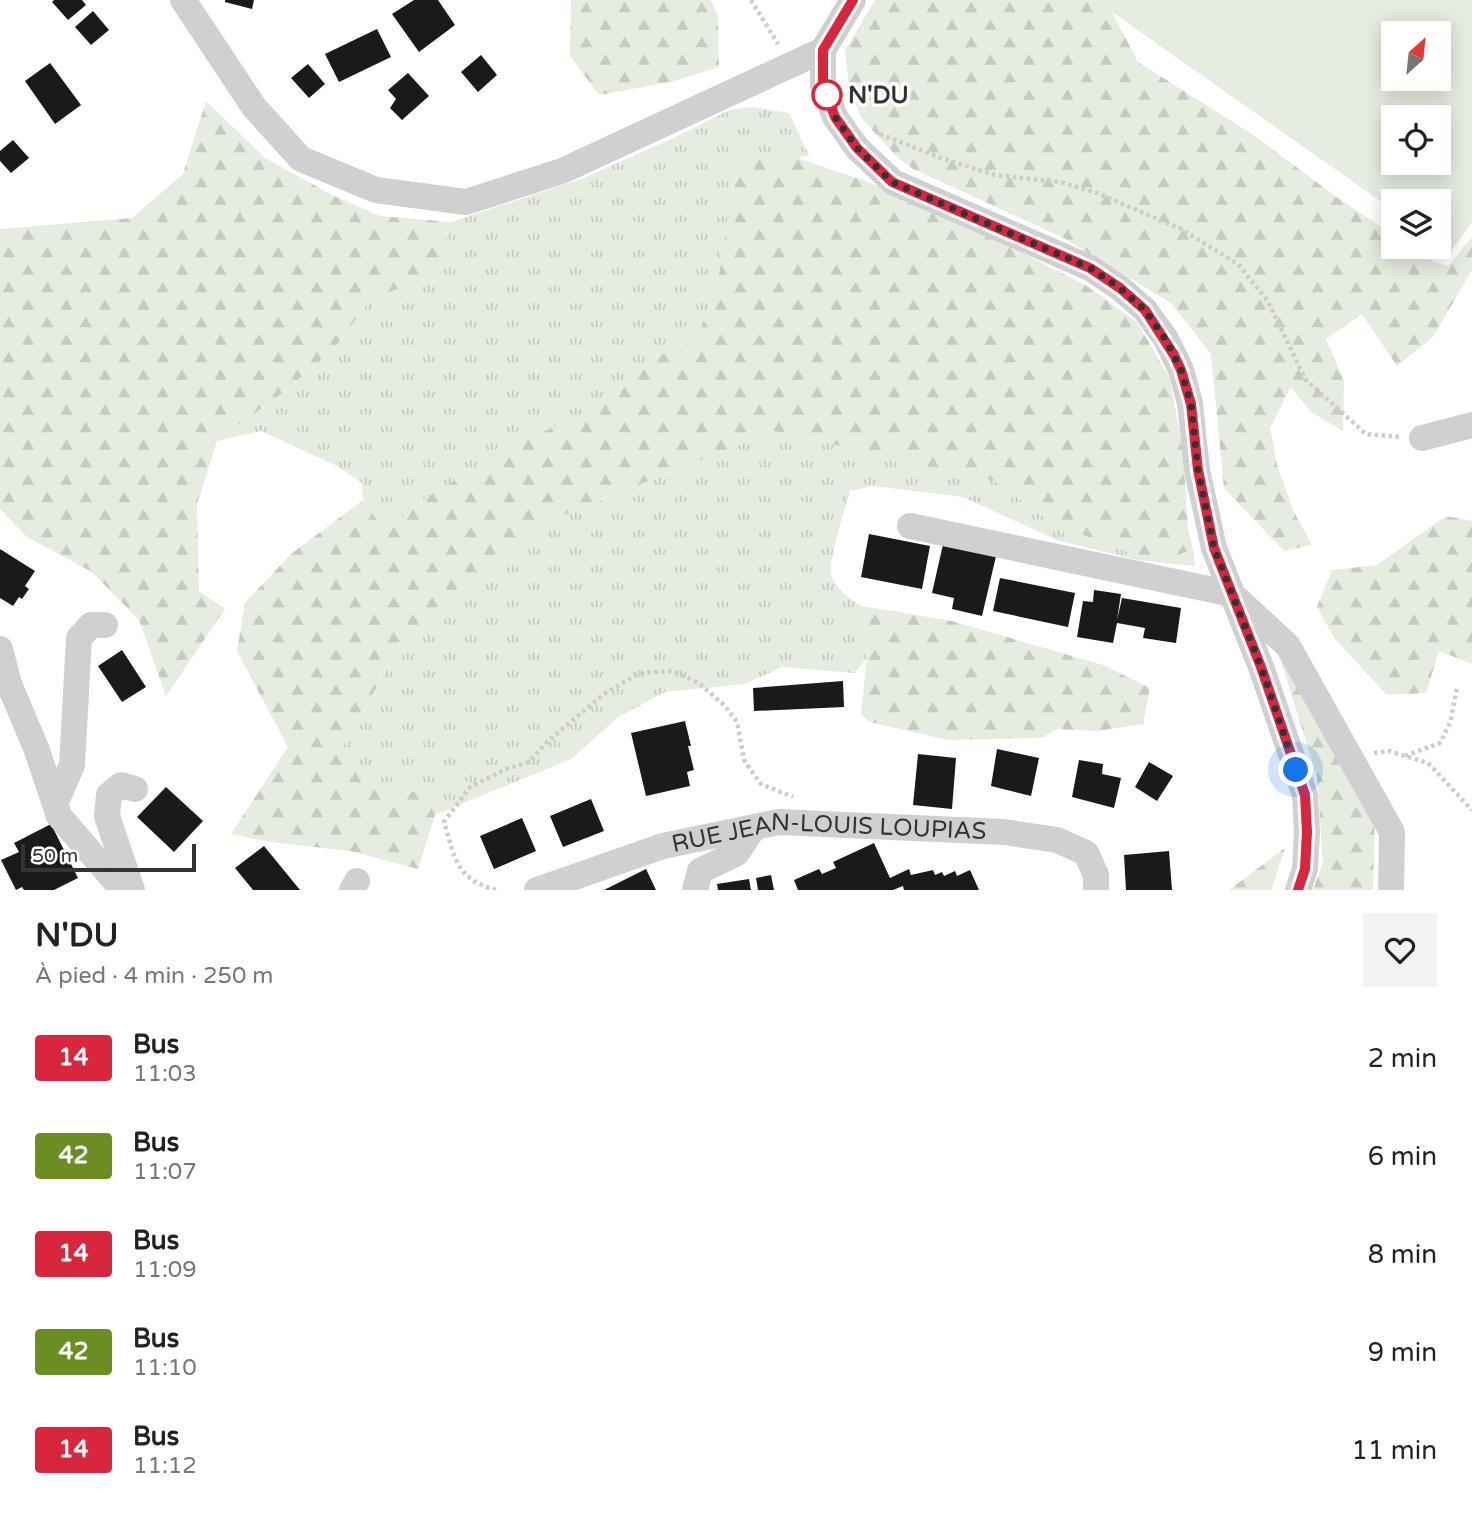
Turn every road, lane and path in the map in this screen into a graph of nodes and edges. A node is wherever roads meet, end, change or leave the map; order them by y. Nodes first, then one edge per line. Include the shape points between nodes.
1 (183, 0) edge
2 (751, 0) edge
3 (853, 0) edge
4 (823, 50) junction
5 (791, 64) junction
6 (839, 122) junction
7 (1472, 425) edge
8 (1422, 438) joint
9 (910, 526) dead end
10 (1232, 594) junction
11 (105, 625) dead end
12 (0, 649) edge
13 (5, 680) edge
14 (1457, 688) dead end
15 (1349, 755) junction
16 (1404, 756) junction
17 (135, 789) dead end
18 (800, 799) dead end
19 (55, 804) junction
20 (1472, 810) edge
21 (754, 827) junction
22 (601, 868) junction
23 (123, 890) edge
24 (132, 890) edge
25 (496, 890) edge
26 (537, 890) edge
27 (586, 890) edge
28 (695, 890) edge
29 (1096, 890) edge
30 (1298, 890) edge
31 (1391, 890) edge

1 - 5 street via 254,107 301,159 376,190 466,202 562,172
2 - 5 path
3 - 4 street
4 - 5 street
4 - 6 street via 823,85
6 - 8 path via 995,175 1060,182 1097,193 1181,229 1238,264 1266,300 1306,380 1366,434
6 - 10 street via 857,148 892,182 1090,268 1145,310 1181,370 1191,404 1214,548
7 - 8 street
9 - 10 street
10 - 15 street via 1288,646
10 - 30 street via 1305,795 1305,869
11 - 19 street via 91,625 79,638 72,765
12 - 13 street
13 - 19 street
14 - 16 path via 1450,723 1440,743
15 - 16 path via 1388,751
15 - 31 street via 1392,832
16 - 20 path via 1428,763
17 - 24 street via 121,785 109,795 107,816
18 - 25 path via 761,785 744,760 737,722 699,683 673,671 639,673 604,694 529,762 470,788 444,822 459,869 481,886
19 - 23 street via 59,816
21 - 22 street, RUE JEAN-LOUIS LOUPIAS via 663,846
21 - 28 street via 737,853 700,871
21 - 29 street, RUE JEAN-LOUIS LOUPIAS via 779,822 874,825 1004,832 1057,840 1086,853 1096,875
22 - 26 street, RUE JEAN-LOUIS LOUPIAS
22 - 27 street

